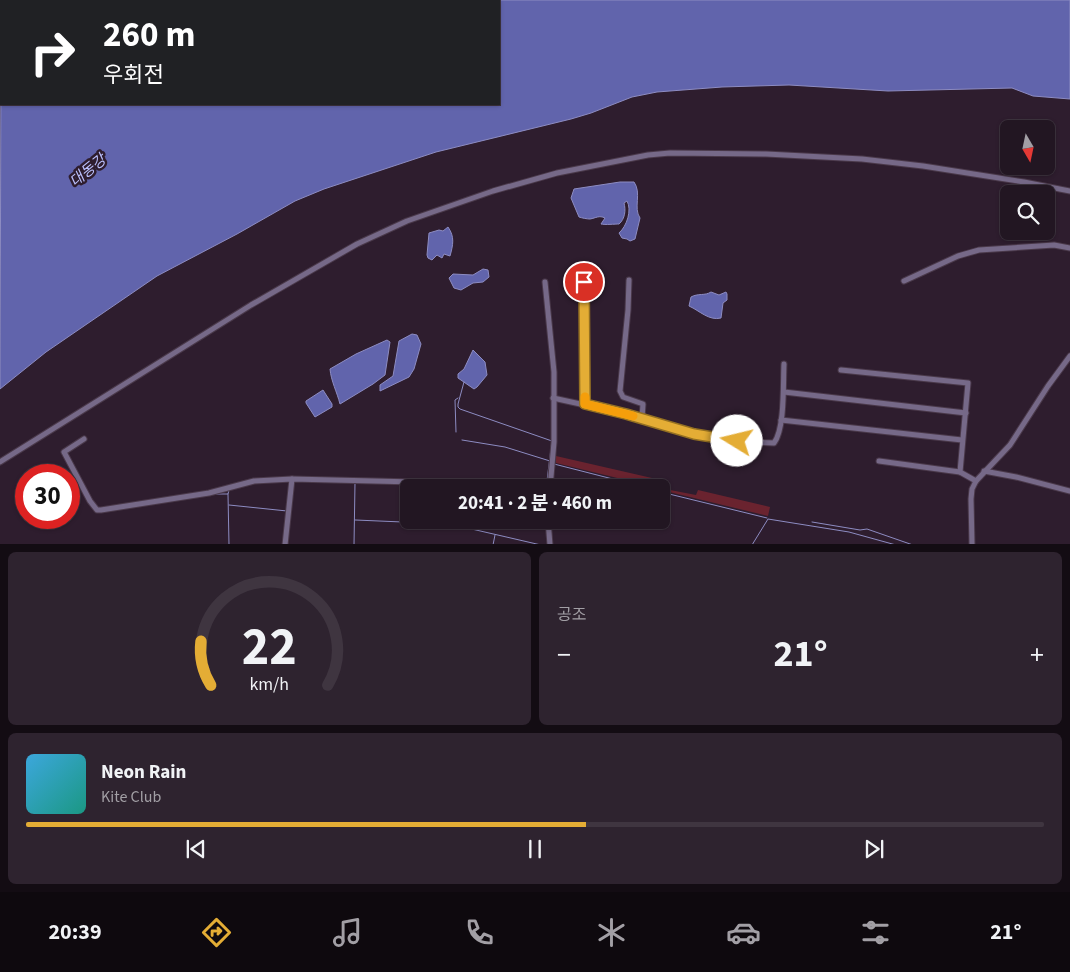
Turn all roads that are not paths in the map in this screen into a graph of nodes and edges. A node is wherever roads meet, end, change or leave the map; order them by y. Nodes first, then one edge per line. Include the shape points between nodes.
1 (1070, 191) edge
2 (1070, 248) edge
3 (629, 280) dead end
4 (904, 281) dead end
5 (545, 282) dead end
6 (584, 282) dead end
7 (1070, 356) edge
8 (784, 364) dead end
9 (841, 370) dead end
10 (784, 392) junction
11 (553, 398) junction
12 (585, 404) junction
13 (966, 413) junction
14 (642, 418) junction
15 (781, 420) junction
16 (84, 439) dead end
17 (962, 440) junction
18 (879, 461) dead end
19 (0, 462) edge
20 (984, 471) junction
21 (960, 472) junction
22 (292, 479) junction
23 (551, 479) edge
24 (976, 481) junction
25 (400, 482) edge
26 (1070, 492) edge
27 (549, 529) edge
28 (285, 544) edge
29 (550, 544) edge
30 (972, 544) edge

1 - 19 street via 897,163 766,154 648,155 557,173 493,191 357,244 251,305
2 - 4 street via 1054,245 979,250
3 - 14 street via 620,390 623,397 643,404
5 - 11 street via 552,342
6 - 12 street
7 - 20 street via 1010,445
8 - 10 street
9 - 13 street via 968,383
10 - 13 street
10 - 15 street
11 - 12 street
11 - 23 street
12 - 14 street
13 - 17 street
14 - 15 street via 694,434 769,444 777,440
15 - 17 street
16 - 22 street via 64,452 96,510 209,493 254,481
17 - 21 street
18 - 21 street
20 - 24 street
20 - 26 street via 1016,476
21 - 24 street
22 - 25 street
22 - 28 street
24 - 30 street via 971,499
27 - 29 street

